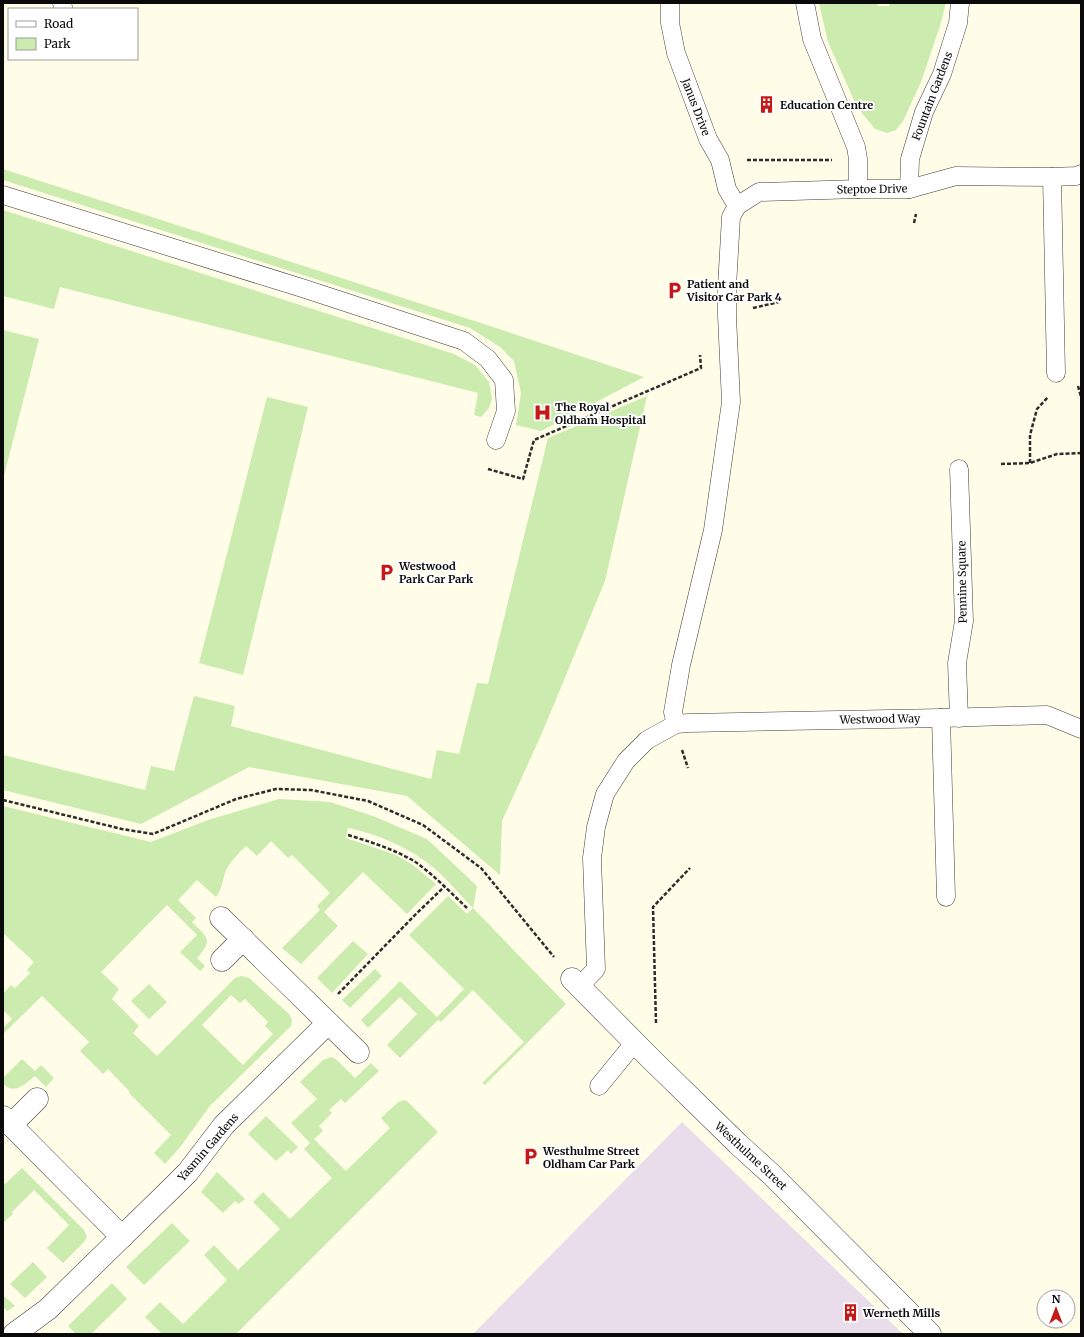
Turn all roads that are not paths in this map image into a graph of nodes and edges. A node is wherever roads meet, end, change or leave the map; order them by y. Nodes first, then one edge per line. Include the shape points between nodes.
1 (670, 3) edge
2 (805, 3) edge
3 (960, 3) edge
4 (1081, 174) edge
5 (1052, 177) junction
6 (858, 189) junction
7 (909, 189) junction
8 (3, 195) edge
9 (737, 206) junction
10 (1056, 373) road end
11 (496, 440) dead end
12 (959, 469) dead end
13 (950, 718) junction
14 (676, 724) junction
15 (1081, 728) edge
16 (946, 897) dead end
17 (221, 918) dead end
18 (243, 939) junction
19 (222, 960) dead end
20 (576, 982) joint
21 (328, 1023) junction
22 (634, 1042) junction
23 (358, 1052) dead end
24 (599, 1086) dead end
25 (37, 1099) dead end
26 (7, 1121) edge
27 (122, 1237) junction
28 (14, 1334) edge
29 (930, 1334) edge

1 - 9 lane, Janus Drive via 670,23 676,53 708,139 720,160 727,189
2 - 6 lane via 812,39 856,147
3 - 7 lane, Fountain Gardens via 958,23 942,74 924,112 910,159
4 - 5 lane, Steptoe Drive
5 - 7 lane, Steptoe Drive via 956,176
5 - 10 lane
6 - 7 lane, Steptoe Drive
6 - 9 lane, Steptoe Drive via 759,192
8 - 11 lane via 464,341 488,359 504,380 506,411
9 - 14 lane via 732,218 728,263 727,316 732,402 713,530 679,673 673,712
12 - 13 lane, Pennine Square via 964,621
13 - 14 lane, Westwood Way
13 - 15 lane, Westwood Way via 1047,715
13 - 16 lane, Pennine Square
14 - 20 lane via 647,740 626,761 605,794 596,827 592,858 596,969
17 - 18 street
18 - 19 street
18 - 21 street
20 - 22 street, Westhulme Street
21 - 23 street
21 - 27 street, Yasmin Gardens via 224,1125 188,1172
22 - 24 lane
22 - 29 street, Westhulme Street via 778,1181
25 - 26 street
26 - 27 street
27 - 28 street, Yasmin Gardens via 48,1309

